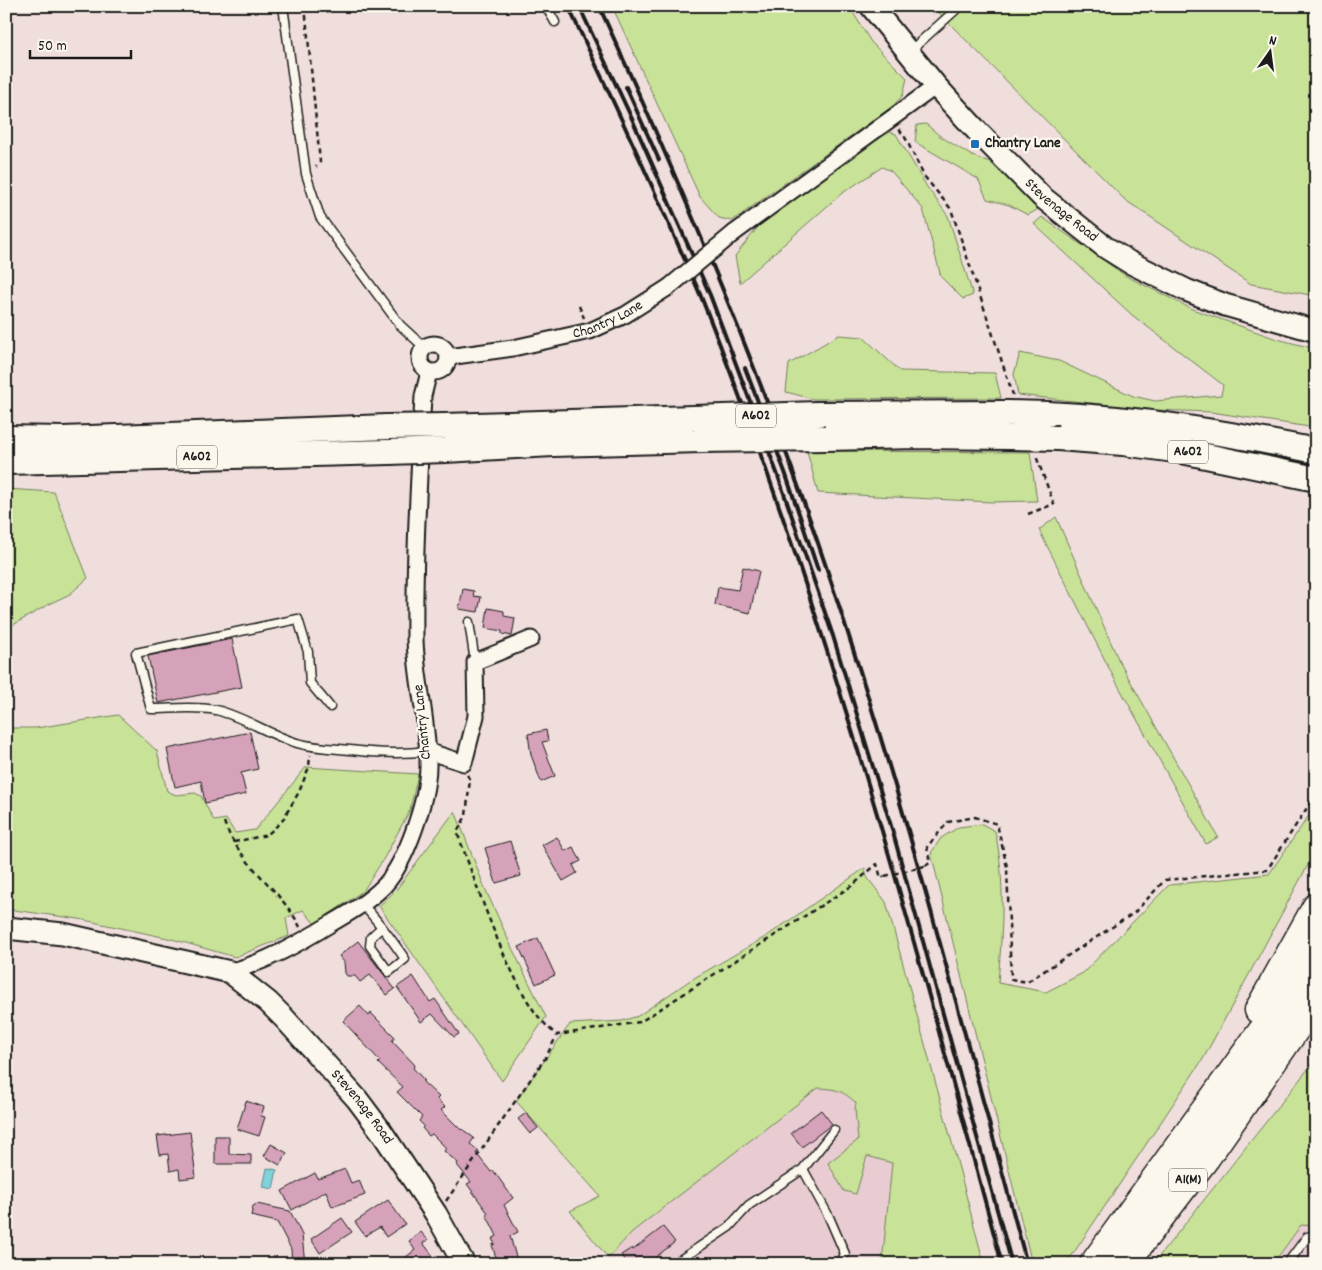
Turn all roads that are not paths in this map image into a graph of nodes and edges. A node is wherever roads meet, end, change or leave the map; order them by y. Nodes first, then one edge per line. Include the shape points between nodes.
1 (283, 6) edge
2 (546, 6) edge
3 (871, 6) edge
4 (960, 6) edge
5 (555, 22) dead end
6 (908, 52) junction
7 (936, 86) junction
8 (1314, 330) edge
9 (425, 348) junction
10 (448, 357) junction
11 (429, 372) junction
12 (6, 438) edge
13 (1316, 451) edge
14 (6, 462) edge
15 (1316, 479) edge
16 (469, 622) dead end
17 (531, 639) dead end
18 (476, 662) junction
19 (330, 707) dead end
20 (427, 750) junction
21 (363, 905) junction
22 (1316, 908) edge
23 (382, 927) junction
24 (6, 928) edge
25 (1316, 957) edge
26 (230, 972) junction
27 (1316, 999) edge
28 (1316, 1024) edge
29 (1249, 1095) junction
30 (1204, 1113) junction
31 (834, 1130) dead end
32 (803, 1169) junction
33 (1316, 1235) edge
34 (464, 1264) edge
35 (674, 1264) edge
36 (840, 1264) edge
37 (1094, 1264) edge
38 (1124, 1264) edge
39 (1287, 1264) edge

1 - 9 lane via 306,174 320,217 400,325
2 - 5 lane
3 - 6 street, Stevenage Road
4 - 6 lane
6 - 7 street, Stevenage Road
7 - 8 street, Stevenage Road via 1042,197 1105,247 1186,290 1225,305
7 - 10 street, Chantry Lane, bridge via 734,233 669,287 625,315 590,331 513,348
9 - 10 street via 437,345
9 - 11 street via 420,361
10 - 11 street via 442,370
11 - 20 street, Chantry Lane via 423,396 414,590 416,656
12 - 13 main road, A602, bridge via 63,439 1010,405 1048,414 1194,428
14 - 15 main road, A602, bridge via 702,440 1010,437 1123,443 1182,451
16 - 18 lane
17 - 18 street
18 - 20 street via 476,716 464,763
19 - 20 lane via 310,683 308,652 298,619 136,653 151,709 191,708 236,715 296,743 310,746 382,753
20 - 21 street, Chantry Lane via 428,767 420,813 402,857 385,884
21 - 23 lane
21 - 26 street, Chantry Lane via 306,940 256,964
22 - 30 highway
23 - 23 lane via 405,959 389,972 370,946 371,937
24 - 26 street via 63,934
25 - 30 highway, A1(M)
26 - 34 street, Stevenage Road via 268,1002 357,1099 436,1214
27 - 29 highway, A1(M)
28 - 29 highway
29 - 38 highway, A1(M)
30 - 37 highway, A1(M)
31 - 32 lane
32 - 35 lane via 749,1204 729,1227
32 - 36 lane via 845,1254
33 - 39 lane via 1307,1237

